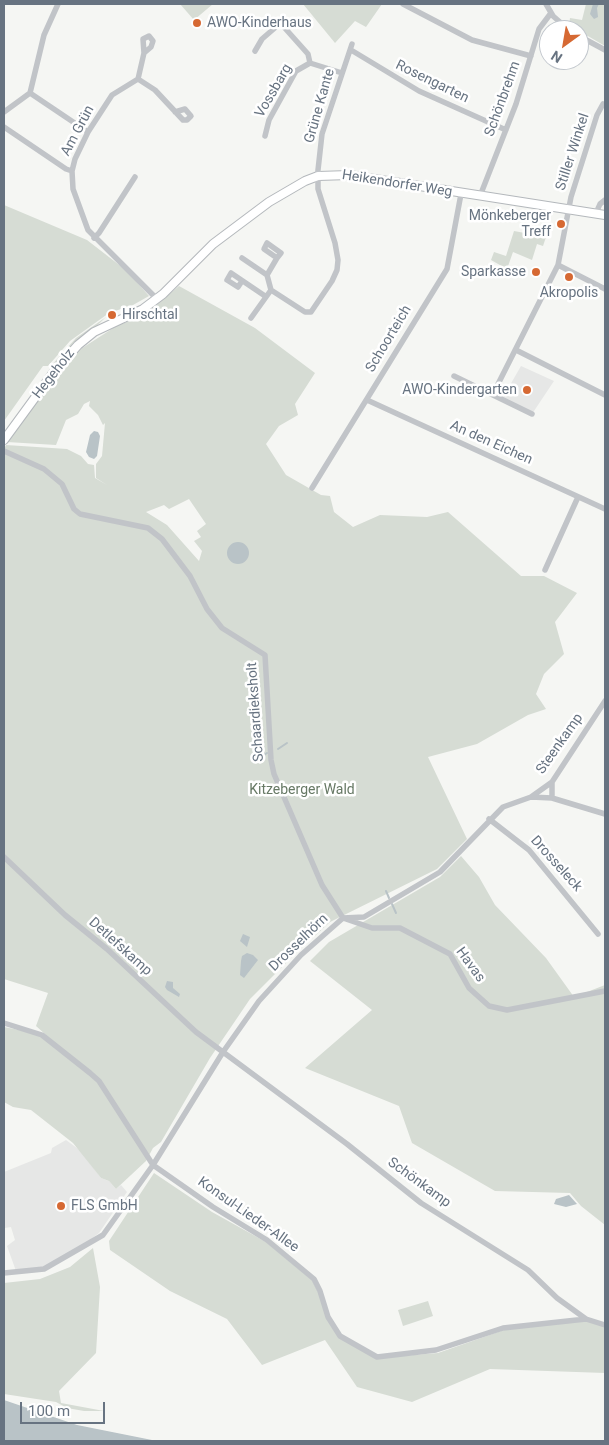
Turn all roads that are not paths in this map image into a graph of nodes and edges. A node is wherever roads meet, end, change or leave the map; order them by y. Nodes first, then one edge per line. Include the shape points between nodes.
1 (57, 4) edge
2 (403, 4) edge
3 (546, 4) edge
4 (551, 13) junction
5 (558, 20) edge
6 (589, 41) edge
7 (352, 47) joint
8 (605, 50) edge
9 (255, 52) dead end
10 (144, 53) dead end
11 (532, 56) junction
12 (310, 63) junction
13 (342, 72) junction
14 (138, 79) junction
15 (30, 93) junction
16 (603, 104) dead end
17 (4, 112) edge
18 (175, 112) dead end
19 (4, 126) edge
20 (506, 130) junction
21 (88, 132) junction
22 (265, 136) dead end
23 (72, 171) junction
24 (318, 176) junction
25 (135, 177) dead end
26 (461, 194) junction
27 (480, 196) junction
28 (605, 200) edge
29 (570, 210) junction
30 (596, 214) junction
31 (605, 215) edge
32 (94, 238) junction
33 (242, 258) dead end
34 (277, 258) dead end
35 (558, 265) junction
36 (267, 275) junction
37 (242, 281) dead end
38 (605, 289) edge
39 (271, 290) junction
40 (265, 296) junction
41 (157, 299) junction
42 (251, 318) dead end
43 (115, 321) joint
44 (516, 350) junction
45 (454, 376) dead end
46 (493, 394) junction
47 (605, 396) edge
48 (367, 400) junction
49 (532, 414) dead end
50 (4, 440) edge
51 (4, 451) edge
52 (312, 488) dead end
53 (578, 497) junction
54 (605, 509) edge
55 (545, 570) dead end
56 (605, 701) edge
57 (552, 782) junction
58 (530, 797) junction
59 (552, 798) junction
60 (605, 814) edge
61 (489, 819) junction
62 (4, 857) edge
63 (343, 918) junction
64 (598, 934) dead end
65 (605, 991) edge
66 (4, 1023) edge
67 (223, 1052) junction
68 (153, 1165) junction
69 (4, 1273) edge
70 (586, 1319) junction
71 (605, 1325) edge

1 - 15 street via 44,35
2 - 11 street via 472,40
3 - 4 street
4 - 5 street
4 - 11 street, Schönbrehm via 539,29
6 - 8 street
7 - 13 street, Grüne Kante
7 - 20 street, Rosengarten via 419,92
9 - 12 street, Vossbarg via 262,39 276,26 283,26 308,54
10 - 14 street
11 - 20 street, Schönbrehm
12 - 13 street, Vossbarg
12 - 22 street, Vossbarg via 296,71 269,120
13 - 24 street, Grüne Kante via 322,134
14 - 18 street via 155,90
14 - 21 street, Am Grün via 112,95
15 - 17 street
15 - 21 street
16 - 29 street, Stiller Winkel via 574,188
19 - 23 street
20 - 27 street, Schönbrehm
21 - 23 street, Am Grün
23 - 32 street, Am Grün via 77,204
24 - 26 street, Heikendorfer Weg via 349,175
24 - 39 street, Grüne Kante via 318,189 338,260 332,281 311,312
24 - 41 street, Heikendorfer Weg via 269,202 213,244
25 - 32 street
26 - 27 street, Heikendorfer Weg
26 - 48 street, Schoorteich via 447,269
27 - 29 street, Heikendorfer Weg
28 - 30 street
29 - 30 street, Heikendorfer Weg
29 - 35 street, Stiller Winkel
30 - 31 street, Heikendorfer Weg
32 - 41 street, Am Grün via 129,268
33 - 36 street
34 - 36 street
35 - 38 street
35 - 44 street, Stiller Winkel
36 - 39 street
37 - 40 street
39 - 40 street
40 - 42 street
41 - 43 street, Heikendorfer Weg
43 - 50 street, Hegeholz via 94,332 70,352
44 - 46 street, Stiller Winkel
44 - 47 street
45 - 46 street
46 - 49 street
48 - 52 street, Schoorteich
48 - 53 street, An den Eichen
51 - 63 street, Schaardieksholt via 44,468 62,484 74,509 80,514 148,528 162,540 190,576 222,628 265,655 274,774 322,885
53 - 54 street, An den Eichen
53 - 55 street
56 - 57 street, Steenkamp
57 - 58 street, Steenkamp
57 - 59 street
58 - 59 street, Drosselhörn
58 - 61 street, Drosselhörn via 503,807
59 - 60 street, Drosselhörn
61 - 63 street, Drosselhörn via 440,872 364,917
61 - 64 street, Drosseleck via 530,850
62 - 67 street, Detlefskamp via 155,996
63 - 65 street, Havas via 372,928 400,928 450,954 469,988 489,1006 507,1010
63 - 67 street, Drosselhörn via 301,955 259,1001
66 - 68 street, Konsul-Lieder-Allee via 42,1035 99,1081
67 - 68 street, Drosselhörn
67 - 70 street, Schönkamp via 421,1203 528,1270 557,1298
68 - 69 street, Drosselhörn via 103,1235 44,1269
68 - 70 street, Konsul-Lieder-Allee via 267,1240 314,1279 328,1318 340,1336 378,1357 436,1350 503,1328
70 - 71 street, Schönkamp

